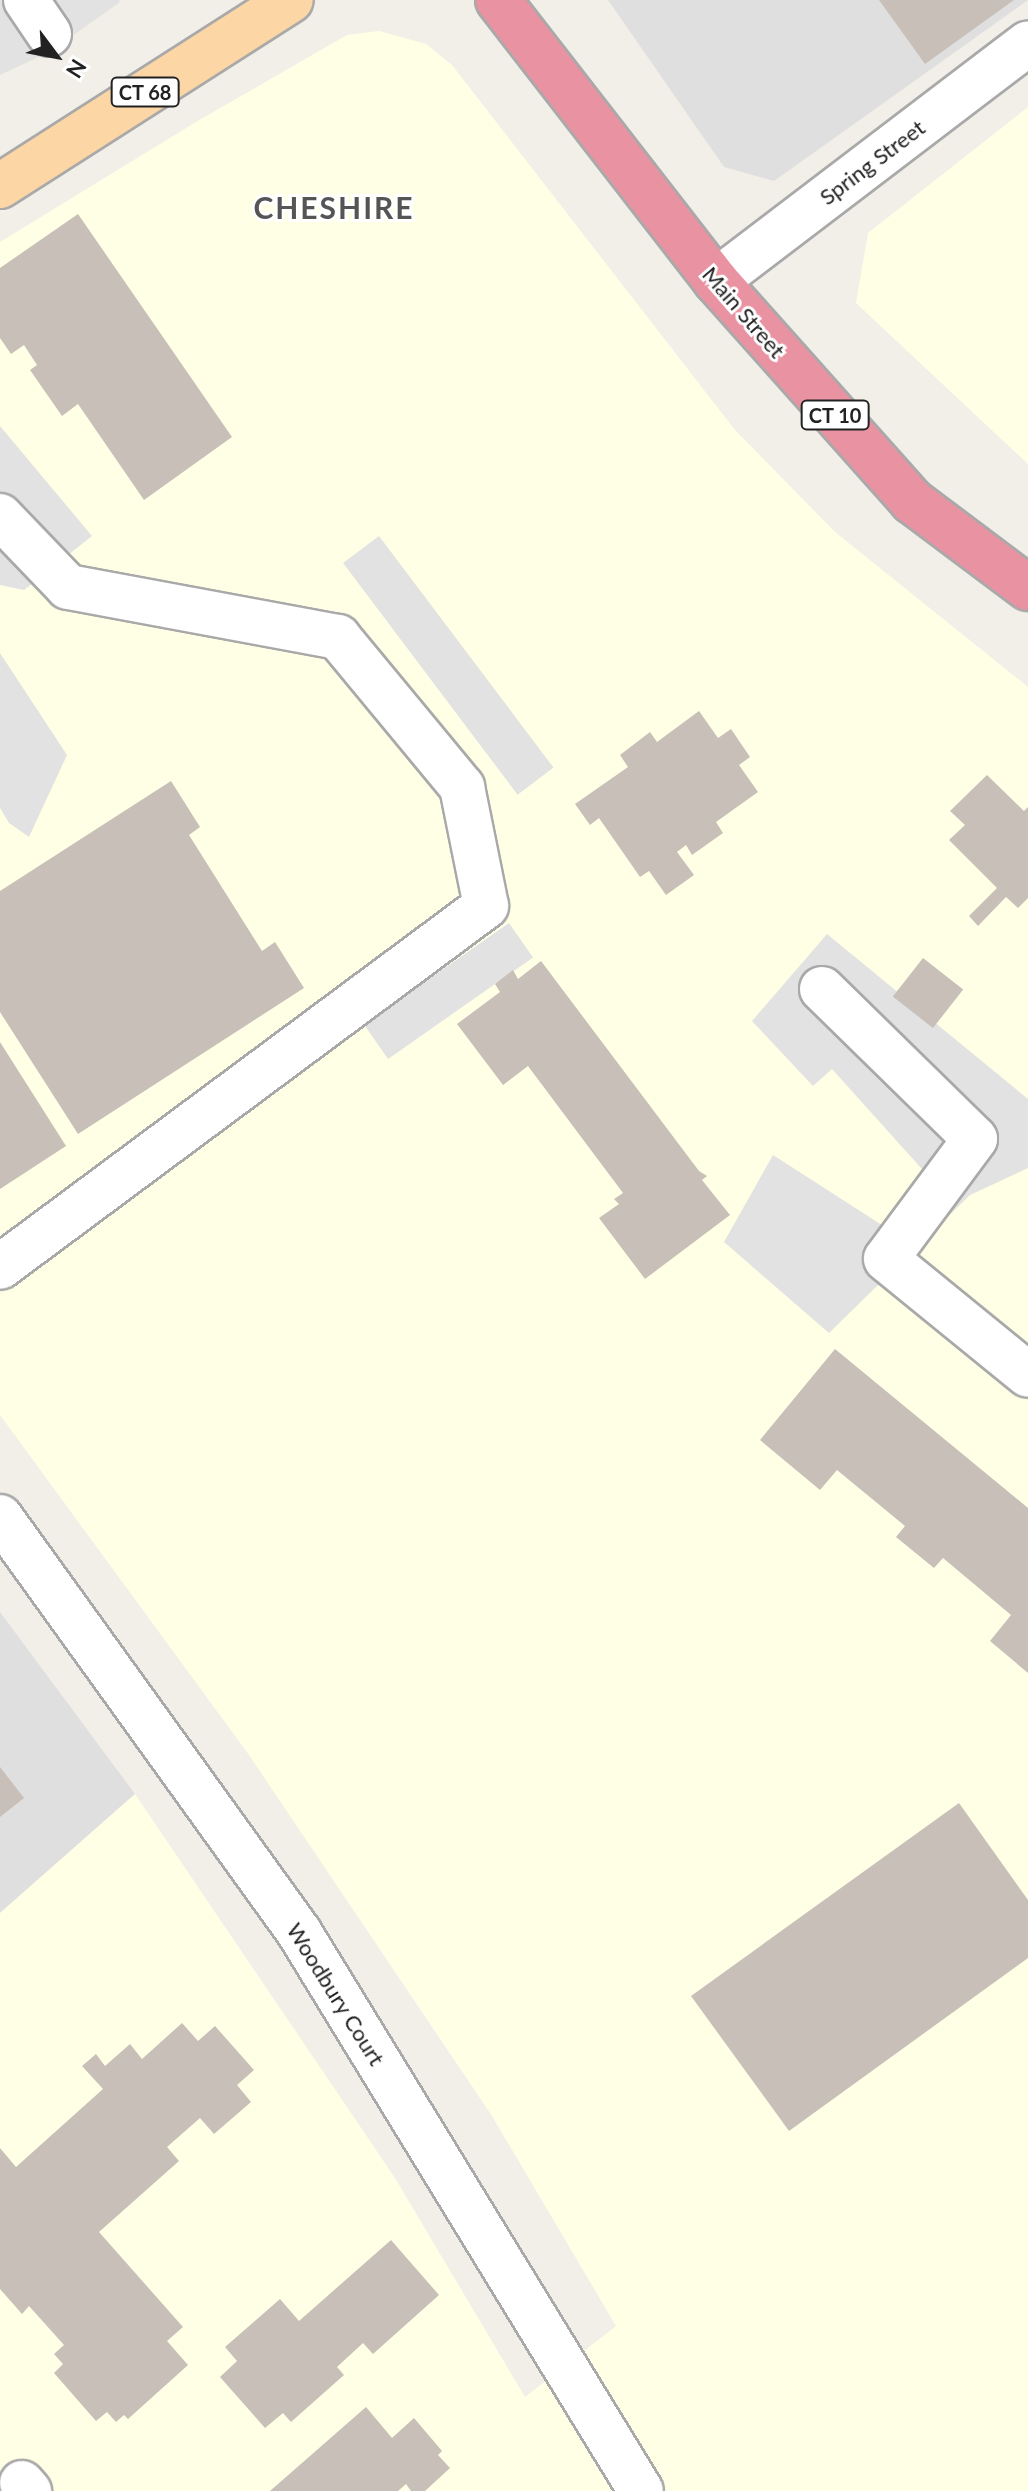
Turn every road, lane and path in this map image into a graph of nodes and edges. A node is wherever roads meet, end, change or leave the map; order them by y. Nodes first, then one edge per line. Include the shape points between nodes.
1 (291, 0) edge
2 (498, 0) edge
3 (1028, 43) edge
4 (0, 186) edge
5 (716, 281) junction
6 (0, 516) edge
7 (1028, 588) edge
8 (822, 989) dead end
9 (0, 1267) edge
10 (1028, 1375) edge
11 (0, 1517) edge
12 (641, 2491) edge

1 - 4 main road, CT 68
2 - 5 highway, Main Street / CT 10
3 - 5 street, Spring Street
5 - 7 highway, Main Street / CT 10 via 912,501
6 - 9 street via 68,587 338,637 462,787 486,906
8 - 10 street via 975,1139 886,1259
11 - 12 street, Woodbury Court via 299,1932

